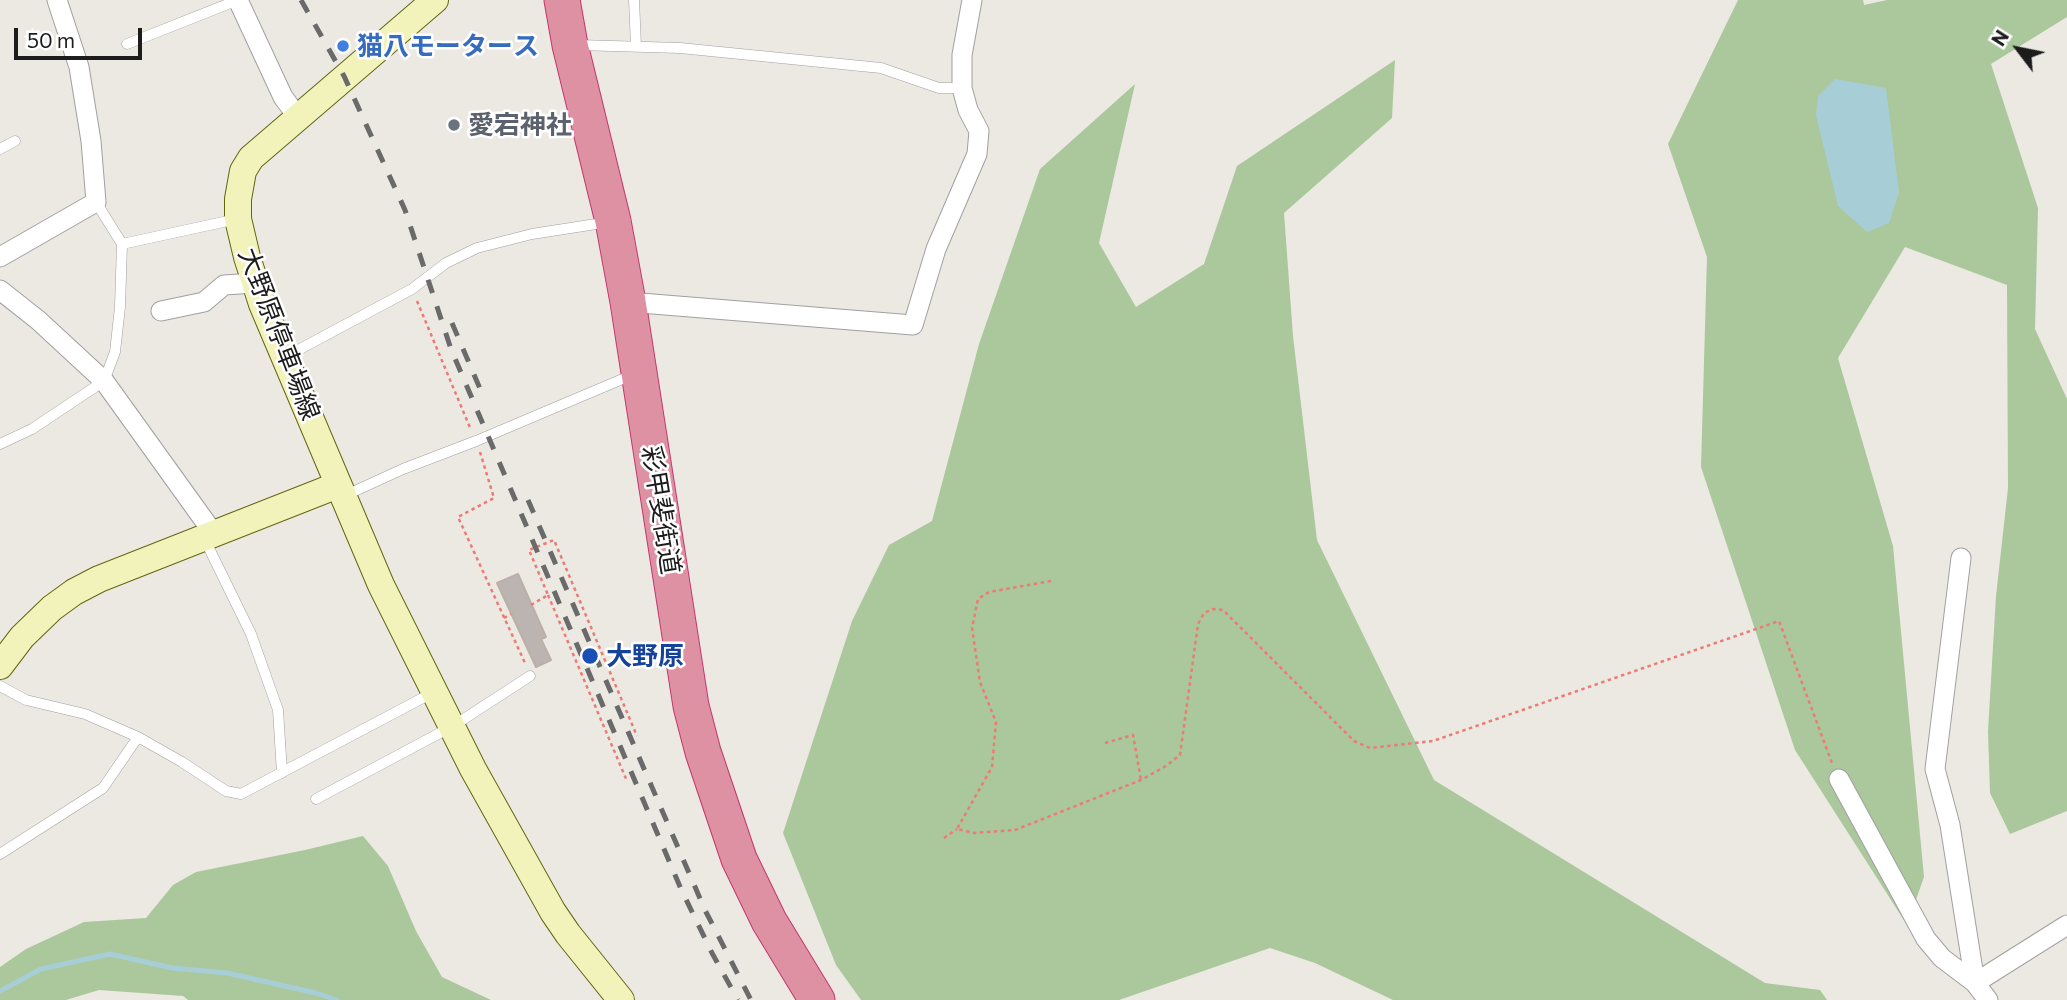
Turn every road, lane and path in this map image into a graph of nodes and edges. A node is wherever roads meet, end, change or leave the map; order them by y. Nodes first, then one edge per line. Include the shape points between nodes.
1 (57, 0) edge
2 (238, 0) edge
3 (435, 0) edge
4 (562, 0) edge
5 (634, 0) edge
6 (972, 0) edge
7 (127, 44) dead end
8 (570, 45) junction
9 (636, 46) junction
10 (962, 88) junction
11 (298, 116) junction
12 (15, 141) dead end
13 (0, 149) edge
14 (96, 202) junction
15 (238, 219) junction
16 (613, 221) junction
17 (122, 244) junction
18 (0, 257) edge
19 (255, 283) junction
20 (412, 289) junction
21 (0, 290) edge
22 (628, 302) junction
23 (161, 311) dead end
24 (284, 358) junction
25 (639, 372) junction
26 (104, 381) junction
27 (476, 441) junction
28 (0, 444) edge
29 (341, 491) junction
30 (208, 535) junction
31 (1961, 558) dead end
32 (1051, 581) dead end
33 (548, 595) junction
34 (531, 605) dead end
35 (511, 614) dead end
36 (505, 618) junction
37 (0, 666) edge
38 (530, 676) joint
39 (0, 687) edge
40 (435, 691) junction
41 (453, 726) junction
42 (636, 736) dead end
43 (138, 737) junction
44 (1105, 743) dead end
45 (282, 773) junction
46 (1839, 779) joint
47 (1141, 780) junction
48 (627, 781) dead end
49 (316, 799) dead end
50 (957, 829) junction
51 (944, 838) dead end
52 (0, 855) edge
53 (2067, 925) edge
54 (1975, 983) junction
55 (621, 1000) edge
56 (817, 1000) edge
57 (1988, 1000) edge

1 - 14 street via 79,66
2 - 7 lane
2 - 11 street via 284,97
3 - 11 main road, 大野原停車場線
4 - 8 highway, 彩甲斐街道
5 - 9 lane
6 - 10 street via 962,55
8 - 9 lane
8 - 16 highway, 彩甲斐街道
9 - 10 lane via 881,68 939,88
10 - 22 street via 979,131 977,154 936,249 913,325
11 - 15 main road, 大野原停車場線 via 251,158 243,171
12 - 13 lane
14 - 17 lane
14 - 18 street
15 - 17 lane
15 - 19 main road, 大野原停車場線
16 - 20 lane via 477,248 446,263
16 - 22 highway, 彩甲斐街道
17 - 26 lane via 115,352
19 - 23 street via 225,285 204,302
19 - 24 main road, 大野原停車場線
20 - 24 lane
20 - 27 path
21 - 26 street
22 - 25 highway, 彩甲斐街道
24 - 29 main road, 大野原停車場線
25 - 27 lane
25 - 56 highway, 彩甲斐街道 via 691,706 703,752 739,859 769,921
26 - 28 lane via 32,429
26 - 30 street
27 - 29 lane
27 - 36 path via 494,498 458,517
29 - 30 main road
29 - 40 main road, 大野原停車場線 via 381,585
30 - 37 main road via 74,592 22,638
30 - 45 lane via 278,710
31 - 54 street via 1935,769 1950,825
32 - 50 path via 989,592 978,599 972,628 980,682 996,722 992,767
33 - 34 path
33 - 42 path via 529,550 554,540
33 - 48 path
35 - 36 path
36 - 38 path
38 - 41 lane
39 - 43 lane via 26,700 85,714
40 - 41 main road, 大野原停車場線
40 - 45 lane
41 - 49 lane
41 - 55 main road, 大野原停車場線 via 553,912
43 - 45 lane via 226,791 241,794
43 - 52 lane via 103,788
44 - 47 path via 1133,735
46 - 47 path via 1779,621 1433,741 1370,747 1354,741 1223,610 1213,609 1204,613 1198,624 1180,755
46 - 54 street via 1926,939
47 - 50 path via 1015,830 974,833
50 - 51 path
53 - 54 street
54 - 57 street

